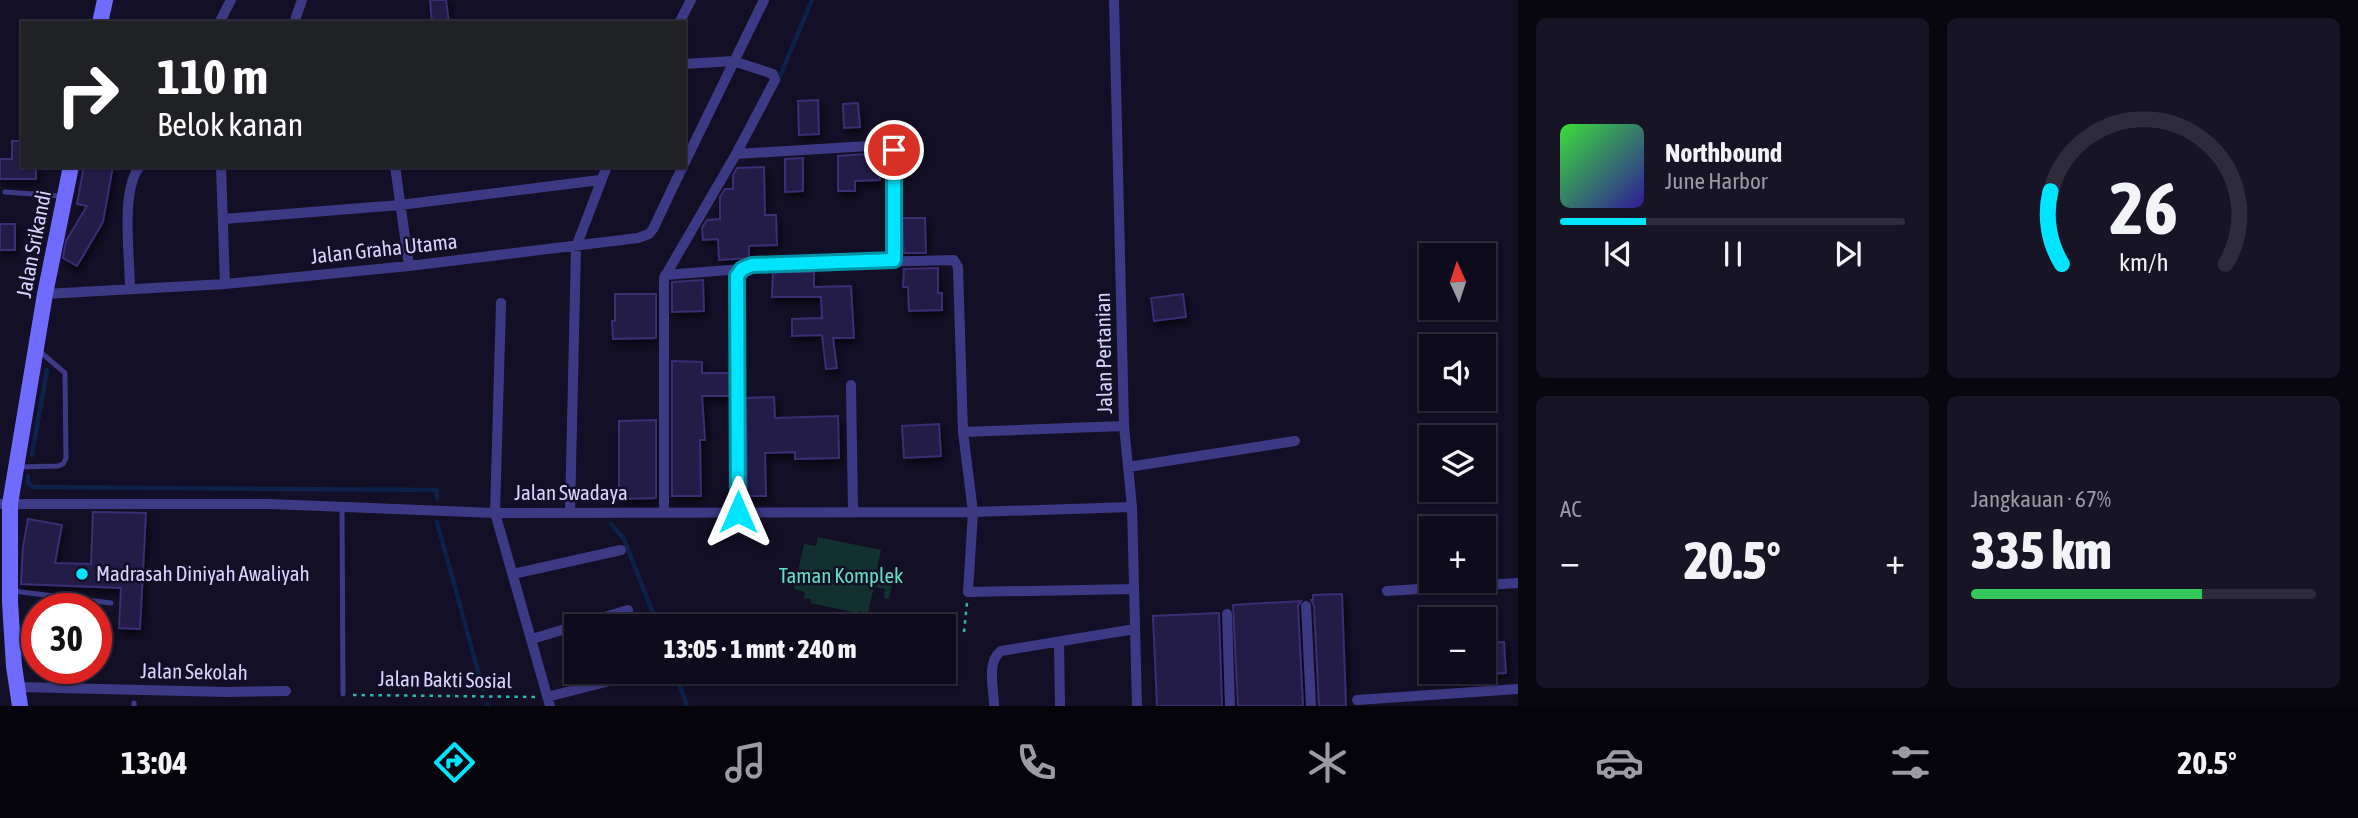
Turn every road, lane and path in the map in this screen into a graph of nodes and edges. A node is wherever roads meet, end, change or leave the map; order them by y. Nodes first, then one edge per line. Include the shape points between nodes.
1 (105, 0) edge
2 (231, 0) edge
3 (302, 0) edge
4 (691, 0) edge
5 (764, 0) edge
6 (1114, 0) edge
7 (100, 21) edge
8 (220, 21) edge
9 (295, 21) edge
10 (680, 21) edge
11 (733, 61) junction
12 (686, 64) edge
13 (736, 154) junction
14 (686, 161) edge
15 (71, 168) edge
16 (139, 168) edge
17 (220, 168) edge
18 (396, 168) edge
19 (606, 168) edge
20 (683, 168) edge
21 (600, 180) junction
22 (5, 192) dead end
23 (65, 197) junction
24 (400, 205) junction
25 (224, 219) junction
26 (576, 247) junction
27 (894, 260) junction
28 (409, 266) junction
29 (742, 269) junction
30 (665, 275) junction
31 (225, 284) junction
32 (130, 288) junction
33 (45, 295) junction
34 (501, 303) dead end
35 (36, 348) junction
36 (850, 385) dead end
37 (1124, 426) junction
38 (963, 432) junction
39 (1295, 441) dead end
40 (16, 467) junction
41 (1128, 467) junction
42 (5, 504) edge
43 (342, 507) junction
44 (1132, 508) junction
45 (664, 512) junction
46 (738, 512) junction
47 (853, 512) junction
48 (973, 512) junction
49 (495, 513) junction
50 (570, 513) junction
51 (621, 550) dead end
52 (513, 575) junction
53 (1518, 583) edge
54 (1134, 589) junction
55 (10, 591) junction
56 (968, 592) junction
57 (1387, 592) dead end
58 (27, 593) edge
59 (1307, 606) dead end
60 (628, 610) dead end
61 (1227, 614) dead end
62 (1135, 629) junction
63 (964, 632) dead end
64 (532, 639) junction
65 (1059, 642) junction
66 (607, 684) edge
67 (18, 687) junction
68 (1518, 689) edge
69 (286, 691) dead end
70 (343, 694) joint
71 (1357, 700) dead end
72 (549, 702) edge
73 (20, 706) edge
74 (995, 706) edge
75 (1060, 706) edge
76 (1137, 706) edge
77 (1230, 706) edge
78 (1311, 706) edge

1 - 7 main road
2 - 8 street
3 - 9 street
4 - 10 street
5 - 11 street, Jalan Graha Utama
6 - 37 street, Jalan Pertanian
11 - 12 street
11 - 13 street via 769,72 773,85
11 - 14 street, Jalan Graha Utama
13 - 27 street via 892,147
13 - 30 street
15 - 23 main road, Jalan Srikandi
16 - 32 street via 129,200
17 - 25 street
18 - 24 street
19 - 21 street
20 - 26 street, Jalan Graha Utama via 649,234
21 - 24 street
21 - 26 street
22 - 23 lane
23 - 33 main road, Jalan Srikandi
24 - 25 street
24 - 28 street
25 - 31 street
26 - 28 street, Jalan Graha Utama
26 - 50 street
27 - 29 street
27 - 38 street via 948,258 957,263
28 - 31 street, Jalan Graha Utama
29 - 30 street
29 - 46 street via 737,276
30 - 45 street
31 - 32 street, Jalan Graha Utama
32 - 33 street, Jalan Graha Utama
33 - 35 main road, Jalan Srikandi
34 - 49 street
35 - 40 main road, Jalan Srikandi
35 - 40 lane via 65,373 66,458 58,466
36 - 47 street
37 - 38 street
37 - 41 street, Jalan Pertanian
38 - 48 street
39 - 41 street
40 - 42 main road, Jalan Srikandi
41 - 44 street, Jalan Pertanian
42 - 43 street, Jalan Swadaya
42 - 55 main road, Jalan Srikandi
43 - 49 street, Jalan Swadaya
43 - 70 lane
44 - 48 street, Jalan Swadaya
44 - 54 street, Jalan Pertanian
45 - 46 street, Jalan Swadaya
45 - 50 street, Jalan Swadaya
46 - 47 street, Jalan Swadaya
47 - 48 street, Jalan Swadaya
48 - 56 street
49 - 50 street, Jalan Swadaya
49 - 52 street
51 - 52 street
52 - 64 street
53 - 57 street
54 - 56 street
54 - 62 street, Jalan Pertanian
55 - 58 lane
55 - 67 main road, Jalan Srikandi
56 - 63 path
59 - 78 street
60 - 64 street
61 - 77 street
62 - 65 street
62 - 76 street, Jalan Pertanian
64 - 72 street
65 - 74 street via 1008,648 996,655 992,664
65 - 75 street
66 - 72 street
67 - 69 street, Jalan Sekolah
67 - 73 main road, Jalan Srikandi
68 - 71 street
70 - 72 path, Jalan Bakti Sosial

